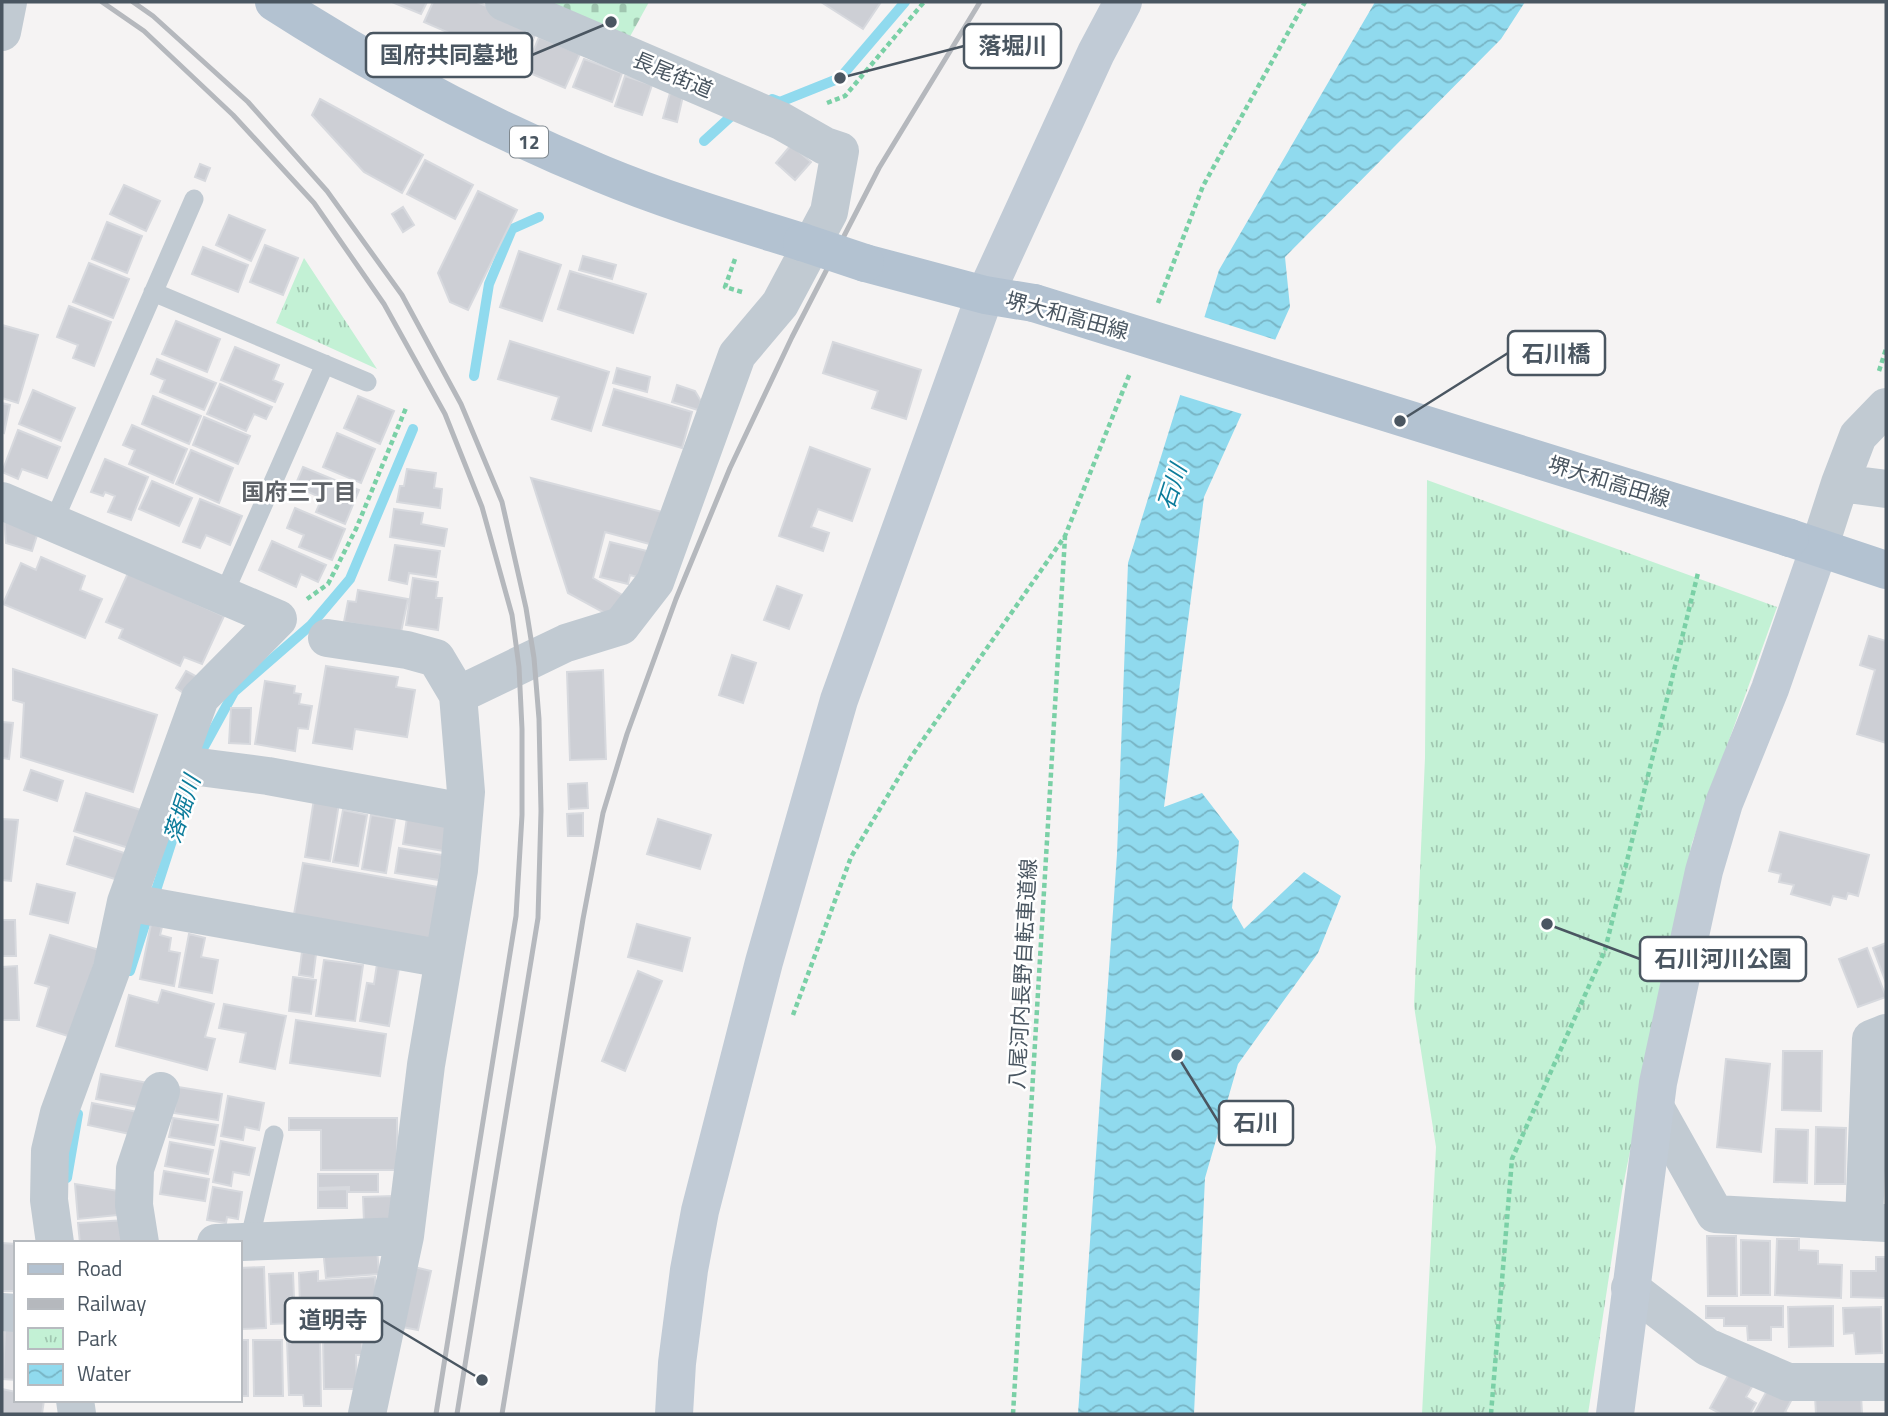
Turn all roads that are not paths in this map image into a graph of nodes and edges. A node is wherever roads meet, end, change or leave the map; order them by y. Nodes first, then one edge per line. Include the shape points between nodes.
1 (8, 2) edge
2 (274, 2) edge
3 (504, 2) edge
4 (1123, 2) edge
5 (2, 32) edge
6 (194, 198) dead end
7 (153, 292) junction
8 (985, 295) junction
9 (325, 364) junction
10 (367, 382) dead end
11 (1886, 407) edge
12 (1840, 482) junction
13 (1886, 489) edge
14 (2, 501) edge
15 (53, 523) junction
16 (1805, 543) junction
17 (1886, 570) edge
18 (223, 596) junction
19 (327, 638) dead end
20 (458, 695) junction
21 (188, 766) junction
22 (464, 812) junction
23 (141, 905) junction
24 (444, 959) junction
25 (1886, 1033) edge
26 (161, 1091) dead end
27 (1655, 1107) junction
28 (274, 1135) dead end
29 (1875, 1223) edge
30 (405, 1236) junction
31 (55, 1241) edge
32 (140, 1241) edge
33 (233, 1241) edge
34 (242, 1242) edge
35 (1630, 1289) junction
36 (1886, 1382) edge
37 (367, 1414) edge
38 (674, 1414) edge
39 (1615, 1414) edge

1 - 5 street
2 - 8 main road, 堺大和高田線 / 12, bridge via 428,94 604,175 865,263
3 - 20 street, 長尾街道 via 755,109 840,151 829,212 780,304 737,355 655,582 621,626 566,643
4 - 8 street
6 - 7 lane
7 - 9 lane
7 - 15 lane
8 - 16 main road, 堺大和高田線 / 12, bridge via 1034,303
8 - 38 street via 839,700 764,962 700,1211 677,1363
9 - 10 lane
9 - 18 lane
11 - 12 street via 1858,436
12 - 13 street
12 - 16 street
14 - 15 street
15 - 18 street
16 - 17 main road, 堺大和高田線 / 12
16 - 27 street via 1770,689 1724,803 1704,871
18 - 21 street via 278,619 200,698
19 - 20 street via 436,658
20 - 22 street
21 - 22 street
21 - 23 street
22 - 24 street
23 - 24 street
23 - 31 street via 112,968 59,1113 50,1151 49,1200
24 - 30 street
25 - 29 street via 1871,1039
26 - 32 street via 135,1169
27 - 29 street via 1715,1214
27 - 35 street
28 - 33 lane
30 - 34 street
30 - 37 street
35 - 36 street via 1707,1347 1788,1382
35 - 39 street

